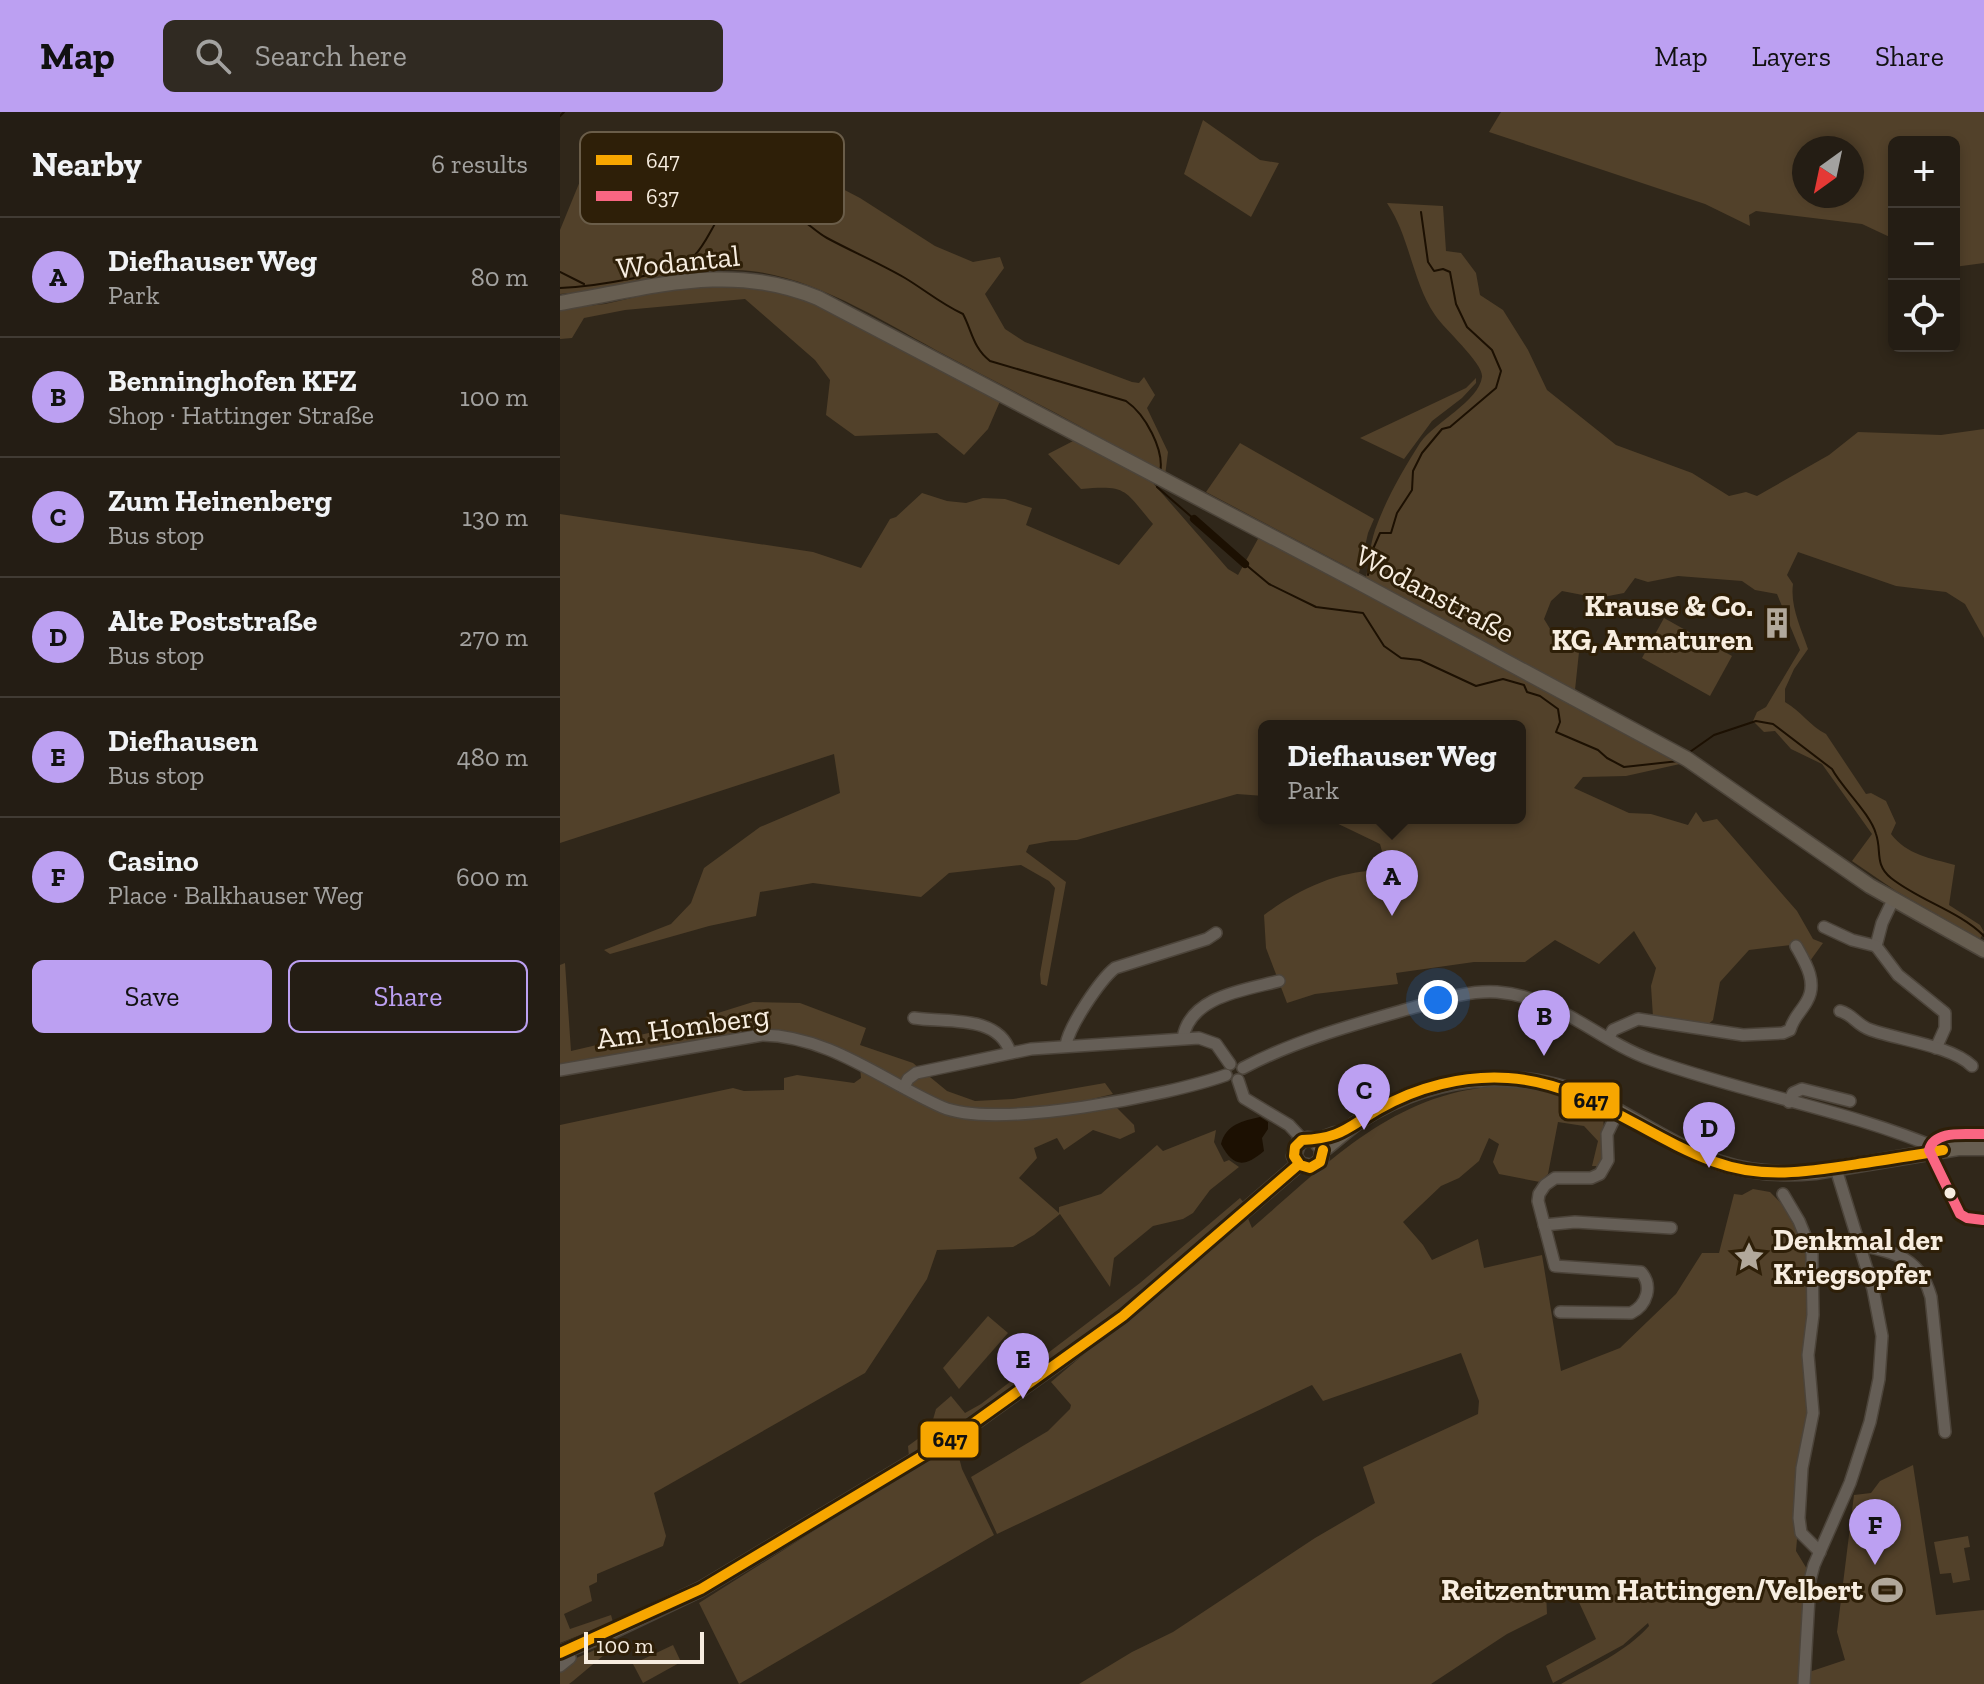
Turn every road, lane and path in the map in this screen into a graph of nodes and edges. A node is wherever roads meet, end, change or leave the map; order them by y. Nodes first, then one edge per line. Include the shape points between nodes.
1 (560, 303) edge
2 (930, 355) joint
3 (1893, 900) junction
4 (1824, 927) dead end
5 (1216, 933) dead end
6 (1796, 946) dead end
7 (1876, 946) junction
8 (1984, 950) edge
9 (1279, 981) dead end
10 (1840, 1011) dead end
11 (914, 1018) dead end
12 (1609, 1037) junction
13 (1183, 1038) junction
14 (1066, 1045) junction
15 (1936, 1048) junction
16 (1010, 1052) junction
17 (1972, 1066) dead end
18 (560, 1070) edge
19 (1228, 1070) junction
20 (1240, 1074) junction
21 (904, 1087) junction
22 (1850, 1101) dead end
23 (1789, 1102) junction
24 (1618, 1111) junction
25 (1984, 1138) edge
26 (1309, 1144) junction
27 (1984, 1148) edge
28 (1950, 1149) junction
29 (1299, 1164) junction
30 (1836, 1169) junction
31 (1783, 1194) dead end
32 (1544, 1225) junction
33 (1671, 1228) dead end
34 (1860, 1245) junction
35 (1560, 1312) dead end
36 (1945, 1432) dead end
37 (1820, 1552) junction
38 (563, 1652) edge
39 (560, 1666) edge
40 (1804, 1684) edge

1 - 2 main road, Wodantal via 692,280 755,279 818,298
2 - 3 main road, Wodanstraße via 1683,756
3 - 7 street
3 - 8 main road, Wodanstraße
4 - 7 street
5 - 14 street via 1115,968 1077,1019
6 - 12 street via 1808,968 1810,990 1790,1030 1743,1035 1638,1019
7 - 15 street via 1898,975 1945,1013
9 - 13 street via 1206,1005
10 - 15 street via 1850,1014 1858,1026
11 - 16 street via 983,1026 1002,1037
12 - 20 street via 1538,999 1469,993 1276,1051
12 - 23 street via 1652,1060
13 - 14 street
13 - 19 street via 1216,1044
14 - 16 street
15 - 17 street
16 - 21 street via 916,1073
18 - 21 street, Am Homberg via 785,1035
19 - 20 street via 1232,1081
19 - 21 street, Am Homberg via 1199,1085 1013,1115 944,1108
20 - 26 street via 1244,1098
22 - 23 street via 1802,1089
23 - 28 street
24 - 26 main road via 1553,1084 1480,1078 1416,1092 1346,1131
24 - 30 main road via 1722,1165 1772,1174
24 - 32 street via 1607,1134 1608,1160 1600,1174 1555,1178 1541,1190
25 - 28 main road
26 - 29 main road via 1294,1156
26 - 29 main road via 1322,1159 1315,1166
27 - 28 main road
28 - 30 main road
29 - 38 main road via 1123,1316 957,1435 701,1589
30 - 34 street
31 - 37 street via 1812,1253 1808,1355 1813,1413 1799,1518 1801,1533
32 - 33 street
32 - 35 street via 1555,1266 1633,1270 1648,1284 1642,1304 1631,1313
34 - 36 street via 1907,1260 1927,1281
34 - 37 street via 1882,1336 1879,1379 1854,1471
37 - 40 street via 1810,1580
38 - 39 street via 570,1658

